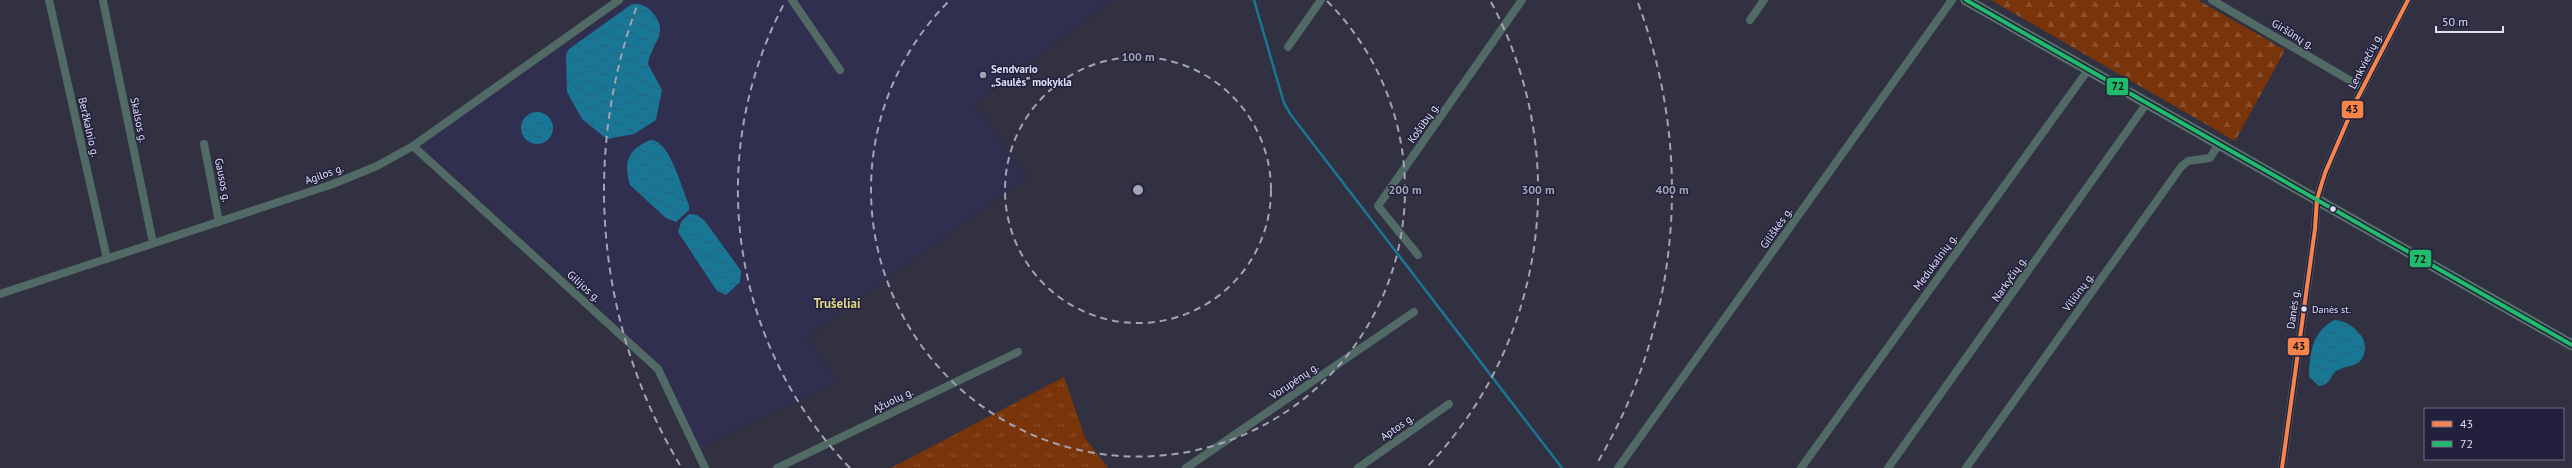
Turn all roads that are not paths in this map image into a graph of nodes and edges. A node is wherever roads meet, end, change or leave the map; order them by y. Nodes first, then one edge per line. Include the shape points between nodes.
1 (49, 0) edge
2 (619, 0) edge
3 (792, 0) edge
4 (1321, 0) edge
5 (1522, 0) edge
6 (1764, 0) edge
7 (1952, 0) edge
8 (1966, 0) edge
9 (2212, 0) edge
10 (2408, 0) edge
11 (104, 1) dead end
12 (1750, 20) dead end
13 (1288, 47) dead end
14 (840, 70) dead end
15 (2088, 70) junction
16 (2363, 88) junction
17 (2147, 103) junction
18 (204, 144) dead end
19 (2218, 145) junction
20 (413, 146) junction
21 (2317, 200) junction
22 (220, 222) junction
23 (153, 244) junction
24 (1418, 256) dead end
25 (107, 259) junction
26 (0, 294) edge
27 (1414, 312) dead end
28 (2572, 345) edge
29 (1018, 352) dead end
30 (1449, 404) dead end
31 (705, 468) edge
32 (778, 468) edge
33 (1186, 468) edge
34 (1358, 468) edge
35 (1618, 468) edge
36 (1801, 468) edge
37 (1888, 468) edge
38 (1966, 468) edge
39 (2282, 468) edge

1 - 25 street, Beržkalnio g.
2 - 20 street, Agilos g.
3 - 14 street
4 - 13 street
5 - 24 street, Košūbų g. via 1378,206
6 - 12 street
7 - 35 street, Giliškės g.
8 - 15 main road
9 - 16 street, Giršūnų g.
10 - 16 street, Lenkviečių g.
11 - 23 street, Skalsos g.
15 - 17 main road
15 - 36 street, Medukalnių g.
16 - 21 street, Lenkviečių g. via 2325,173
17 - 19 main road
17 - 37 street, Narkyčių g.
18 - 22 street, Gausos g.
19 - 21 main road
19 - 38 street, Viliūnų g. via 2210,158 2188,161 2181,167
20 - 22 street, Agilos g. via 377,166 333,184
20 - 31 street, Gilijos g. via 658,369
21 - 28 main road
21 - 39 street, Danės g.
22 - 23 street, Agilos g.
23 - 25 street, Agilos g.
25 - 26 street, Agilos g.
27 - 33 street, Vorupėnų g.
29 - 32 street, Ąžuolų g.
30 - 34 street, Aptos g.

